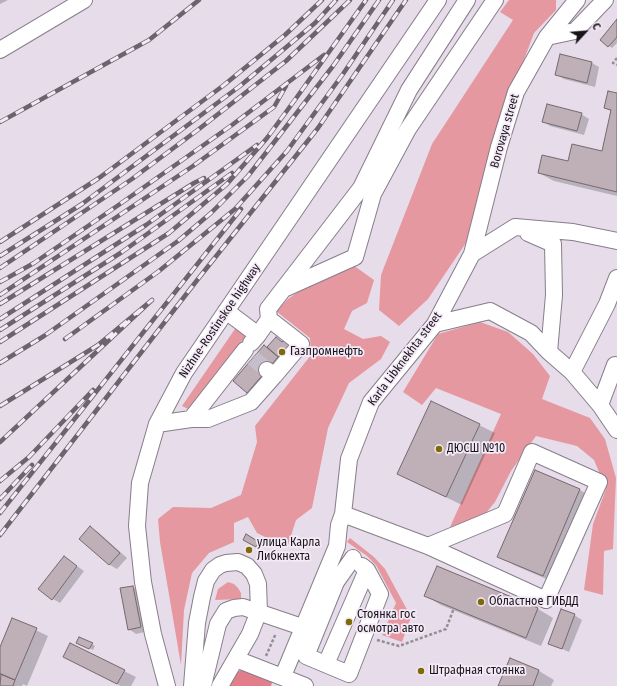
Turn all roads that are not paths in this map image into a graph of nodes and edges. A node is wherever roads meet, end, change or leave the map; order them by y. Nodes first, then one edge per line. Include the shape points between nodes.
1 (84, 0) edge
2 (438, 0) edge
3 (467, 0) edge
4 (495, 0) edge
5 (577, 0) edge
6 (605, 0) edge
7 (547, 38) junction
8 (0, 50) edge
9 (515, 227) junction
10 (617, 241) edge
11 (472, 254) junction
12 (617, 278) edge
13 (284, 288) junction
14 (226, 311) junction
15 (269, 319) junction
16 (435, 324) junction
17 (258, 335) junction
18 (549, 352) junction
19 (615, 365) dead end
20 (572, 372) junction
21 (600, 405) junction
22 (191, 419) junction
23 (157, 424) junction
24 (617, 430) edge
25 (343, 514) junction
26 (337, 546) junction
27 (428, 546) junction
28 (353, 558) junction
29 (367, 570) junction
30 (259, 611) junction
31 (302, 627) junction
32 (236, 659) junction
33 (326, 664) junction
34 (283, 676) junction
35 (167, 686) edge
36 (192, 686) edge
37 (203, 686) edge
38 (220, 686) edge
39 (305, 686) edge

1 - 8 street
2 - 14 street, Nizhne-Rostinskoe highway
3 - 13 street via 409,90 361,188
4 - 13 street via 408,129 373,194 355,257
5 - 7 street, Borovaya street
6 - 7 street via 575,31
7 - 11 street, Borovaya street via 516,92
9 - 10 street via 573,232
9 - 11 street
9 - 18 street via 553,244 554,295
11 - 16 street, Karla Libknekhta street
12 - 20 street via 607,304
13 - 15 street via 268,309
14 - 17 street
14 - 23 street, Nizhne-Rostinskoe highway via 184,373
15 - 17 street
15 - 22 street via 301,344 271,373 251,402 208,419
16 - 18 street via 490,311 531,333
16 - 25 street, Karla Libknekhta street via 371,402 349,459
17 - 22 street via 249,354
18 - 20 street
19 - 21 street
20 - 21 street
21 - 24 street
22 - 23 street
23 - 35 street, Nizhne-Rostinskoe highway via 140,483 137,526 153,634
25 - 26 street, Karla Libknekhta street
25 - 27 street
26 - 28 street
26 - 31 street, Karla Libknekhta street
27 - 27 street via 546,600 599,482 532,452 505,514
28 - 29 street
28 - 33 street via 336,582 306,656
29 - 33 street
29 - 33 street via 380,594 349,674
30 - 31 street
30 - 32 street
30 - 36 street via 258,584 247,566 232,562 213,570 206,580 202,597
30 - 37 street via 243,607 226,611 218,624
31 - 34 street, Karla Libknekhta street
32 - 34 street
32 - 38 street
34 - 39 street

